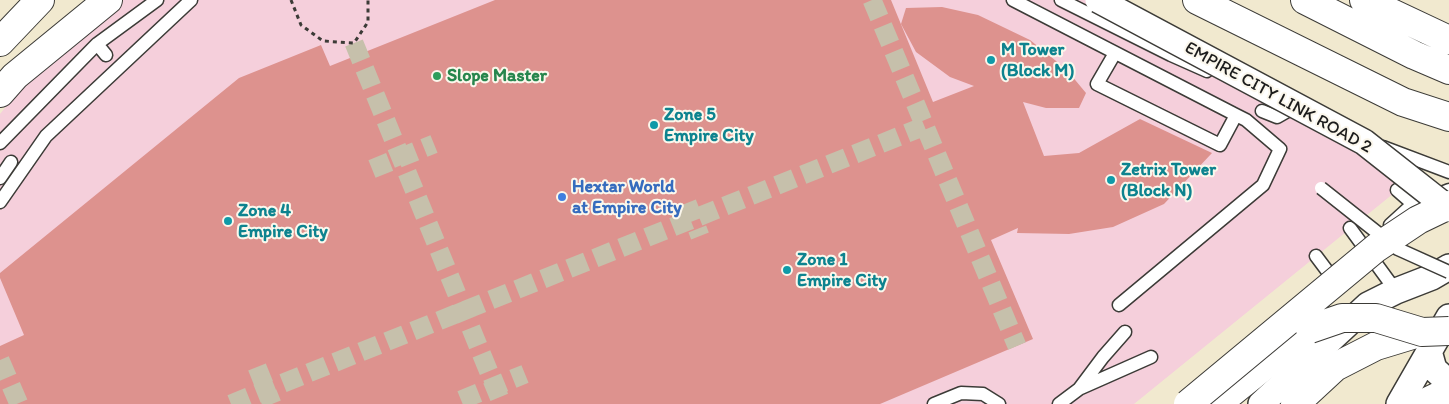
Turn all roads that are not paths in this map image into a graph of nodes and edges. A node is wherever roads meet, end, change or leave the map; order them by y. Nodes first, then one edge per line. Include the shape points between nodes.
1 (20, 0) edge
2 (40, 0) edge
3 (108, 0) edge
4 (156, 0) edge
5 (191, 0) edge
6 (1013, 0) edge
7 (1061, 0) edge
8 (1098, 0) edge
9 (1197, 0) edge
10 (1305, 0) edge
11 (1364, 0) edge
12 (0, 16) edge
13 (1449, 40) edge
14 (0, 42) edge
15 (97, 44) junction
16 (1115, 53) junction
17 (106, 55) dead end
18 (1449, 70) edge
19 (0, 93) edge
20 (1291, 109) junction
21 (1262, 111) dead end
22 (1236, 114) junction
23 (1449, 117) edge
24 (0, 143) edge
25 (11, 162) dead end
26 (1449, 172) edge
27 (0, 178) edge
28 (1321, 188) dead end
29 (1397, 190) dead end
30 (1449, 190) edge
31 (1, 200) edge
32 (1413, 204) junction
33 (1449, 205) edge
34 (1449, 209) edge
35 (1350, 228) dead end
36 (1364, 247) junction
37 (1316, 256) dead end
38 (1444, 265) edge
39 (1396, 291) junction
40 (1118, 305) dead end
41 (1449, 317) edge
42 (1449, 331) edge
43 (1126, 332) dead end
44 (1425, 342) junction
45 (1150, 358) dead end
46 (1449, 379) edge
47 (1079, 389) junction
48 (1449, 391) edge
49 (934, 404) edge
50 (999, 404) edge
51 (1060, 404) edge
52 (1188, 404) edge
53 (1217, 404) edge
54 (1261, 404) edge
55 (1295, 404) edge
56 (1399, 404) edge
57 (1422, 404) edge

1 - 12 main road
2 - 14 main road
3 - 19 main road via 15,76
4 - 15 lane
5 - 31 lane via 46,136
6 - 16 lane
7 - 20 lane via 1171,55
8 - 34 street, EMPIRE CITY LINK ROAD 2, bridge via 1364,142
9 - 23 main road via 1403,102
10 - 18 main road
11 - 13 main road
15 - 17 lane
15 - 24 lane
16 - 22 lane
16 - 22 lane via 1097,84 1220,145
20 - 21 lane via 1277,117
20 - 26 lane via 1314,125
22 - 40 lane via 1280,149 1263,185
25 - 27 lane
28 - 38 lane, bridge via 1398,249
29 - 32 lane
30 - 32 lane
32 - 36 lane
33 - 52 main road, bridge via 1418,220 1376,248
35 - 36 lane
36 - 37 lane via 1331,276
36 - 39 lane
38 - 39 street via 1432,277
39 - 54 street via 1368,305
41 - 44 street
42 - 44 main road, bridge
43 - 47 lane
44 - 46 street via 1434,369
44 - 53 main road, bridge via 1376,318 1342,318 1310,329
44 - 55 main road via 1376,346 1335,367
44 - 56 street
45 - 47 lane
47 - 51 lane
48 - 57 main road
49 - 50 lane via 961,393 983,394

